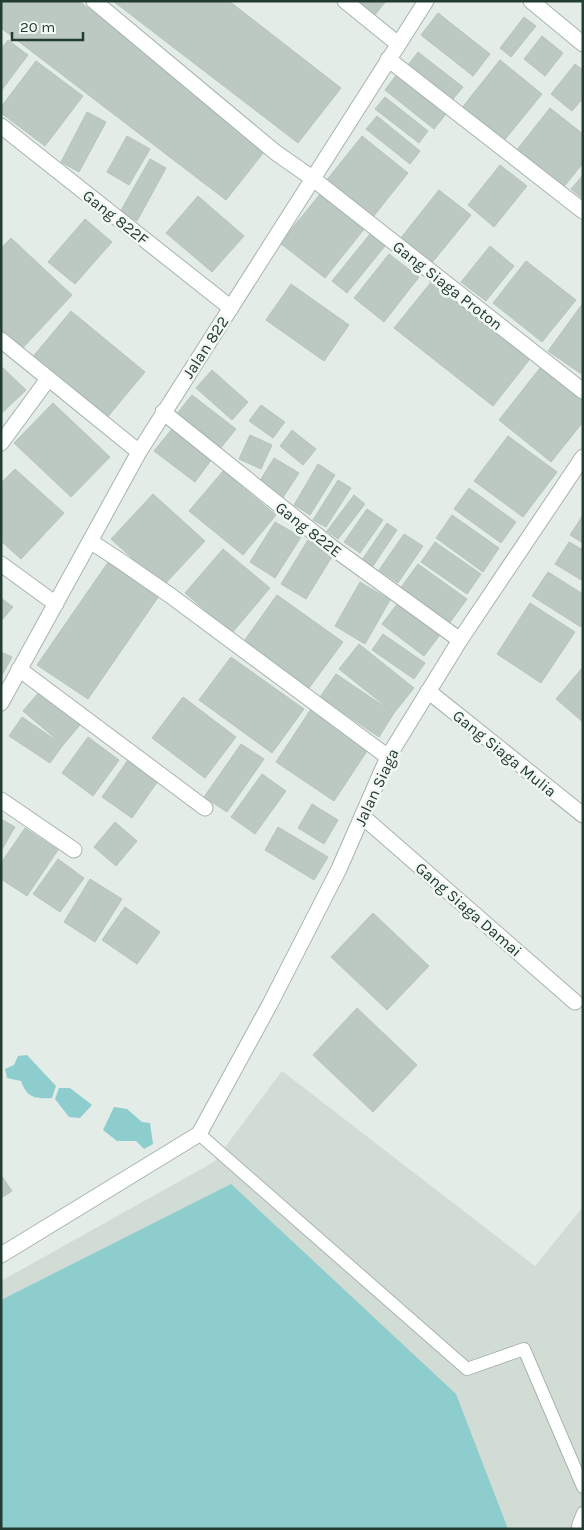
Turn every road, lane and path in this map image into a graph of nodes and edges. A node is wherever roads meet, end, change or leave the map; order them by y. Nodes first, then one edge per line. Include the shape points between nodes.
1 (94, 1) edge
2 (345, 1) edge
3 (426, 1) edge
4 (531, 1) edge
5 (398, 44) junction
6 (583, 44) edge
7 (388, 60) junction
8 (1, 126) edge
9 (312, 178) junction
10 (583, 211) edge
11 (231, 308) junction
12 (1, 340) edge
13 (48, 379) junction
14 (583, 391) edge
15 (163, 412) junction
16 (1, 443) edge
17 (138, 452) junction
18 (583, 457) edge
19 (90, 541) junction
20 (1, 564) edge
21 (56, 604) junction
22 (460, 640) junction
23 (19, 669) junction
24 (428, 691) junction
25 (1, 703) edge
26 (388, 757) junction
27 (1, 800) edge
28 (205, 808) dead end
29 (583, 815) edge
30 (362, 816) junction
31 (74, 850) dead end
32 (576, 1002) dead end
33 (199, 1134) junction
34 (1, 1255) edge
35 (583, 1487) edge
36 (583, 1513) edge
37 (579, 1529) edge

1 - 9 street, Gang Siaga Proton via 275,152
2 - 5 street
3 - 5 street, Jalan 822
4 - 6 street
5 - 7 street, Jalan 822
7 - 9 street, Jalan 822
7 - 10 street
8 - 11 street, Gang 822F
9 - 11 street, Jalan 822
9 - 14 street, Gang Siaga Proton
11 - 15 street, Jalan 822
12 - 13 street
13 - 16 street
13 - 17 street
15 - 17 street, Jalan 822
15 - 22 street, Gang 822E via 333,548
17 - 19 street, Jalan 822
18 - 22 street, Jalan Siaga
19 - 21 street, Jalan 822
19 - 26 street via 171,596
20 - 21 street
21 - 23 street, Jalan 822
22 - 24 street, Jalan Siaga
23 - 25 street, Jalan 822
23 - 28 street
24 - 26 street, Jalan Siaga
24 - 29 street, Gang Siaga Mulia
26 - 30 street, Jalan Siaga
27 - 31 street
30 - 32 street, Gang Siaga Damai
30 - 33 street, Jalan Siaga via 270,1004
33 - 34 street
33 - 35 lane via 467,1369 524,1349
36 - 37 lane

